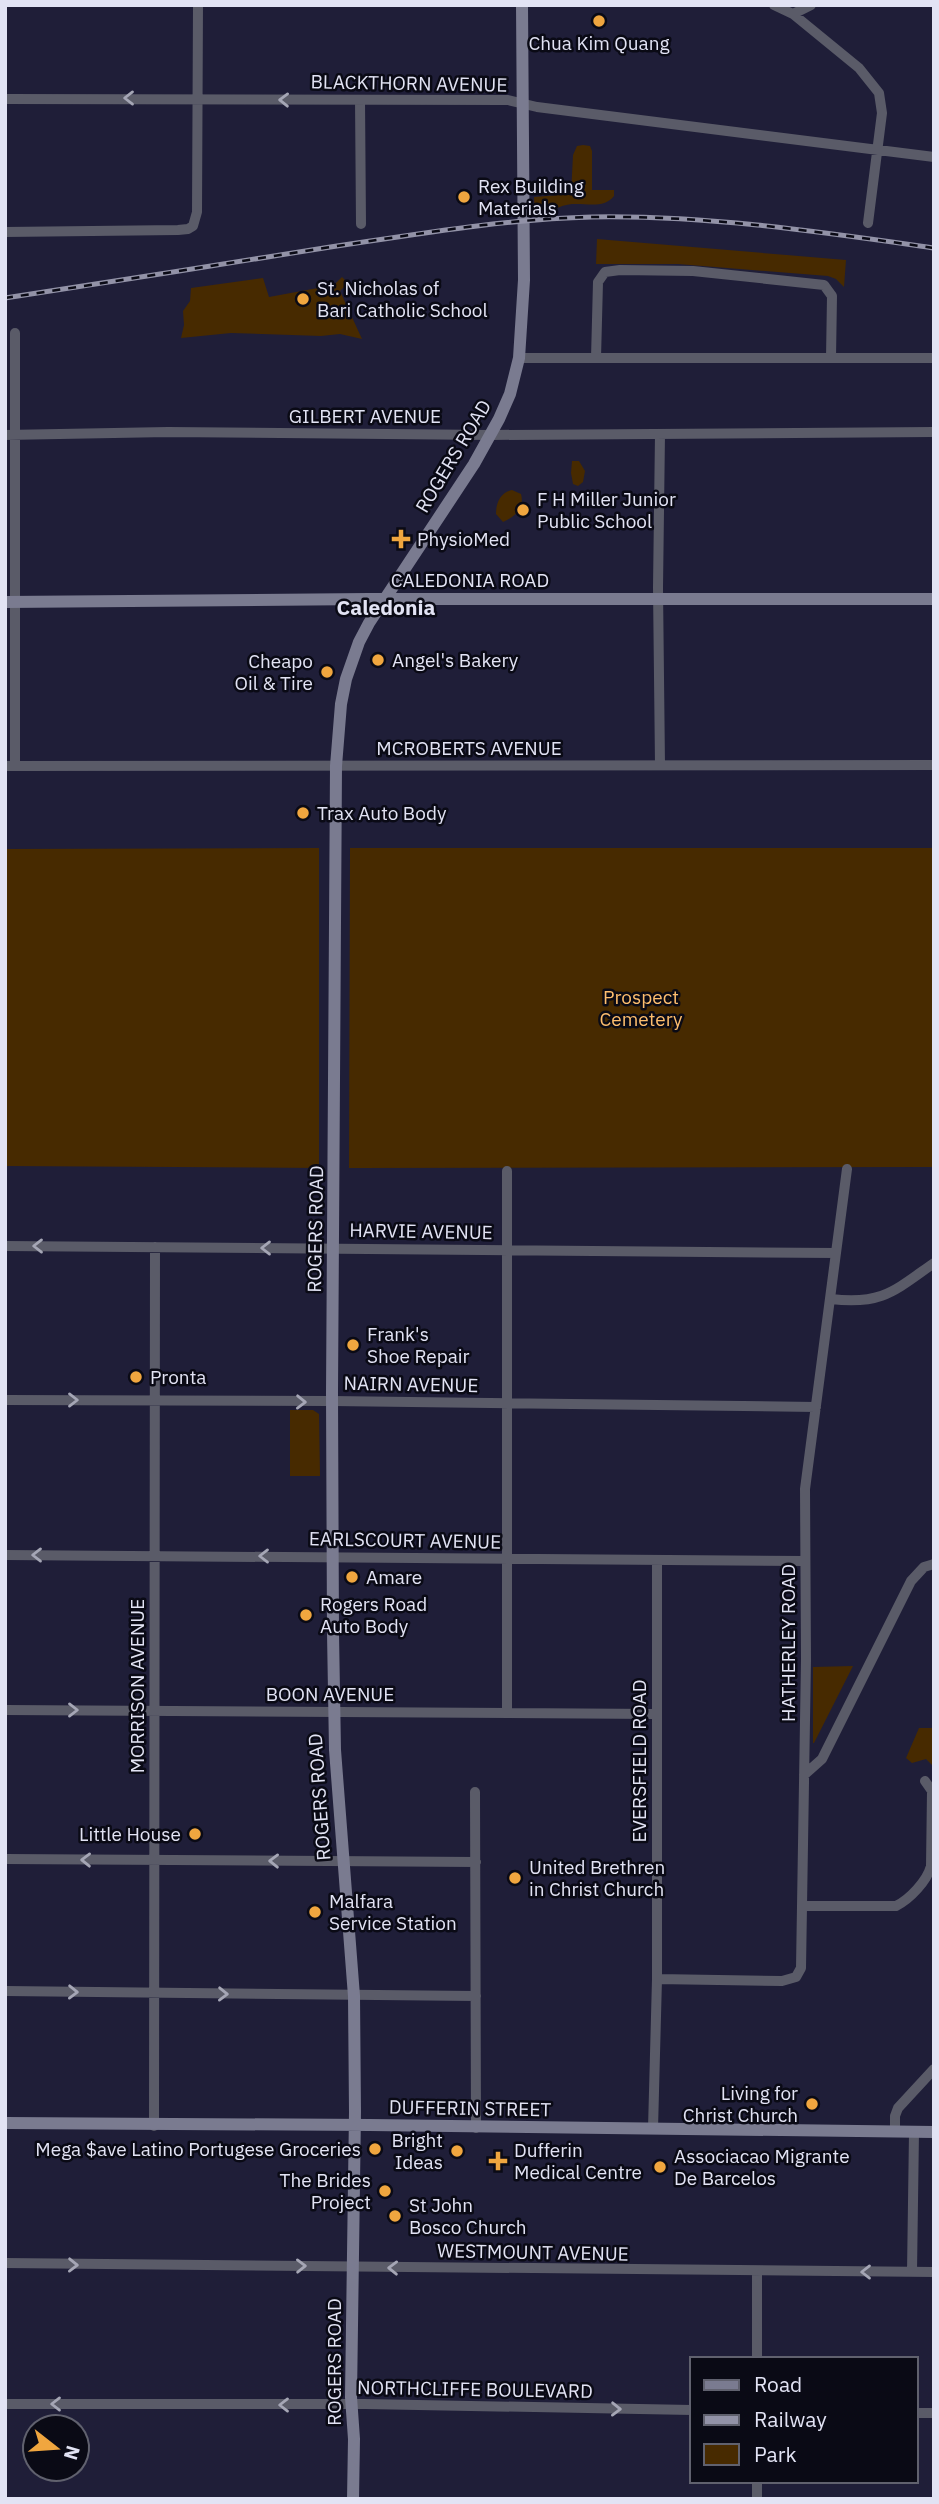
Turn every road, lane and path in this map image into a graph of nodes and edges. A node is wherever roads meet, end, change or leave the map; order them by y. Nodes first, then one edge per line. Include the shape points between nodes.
1 (198, 5) edge
2 (522, 5) edge
3 (774, 5) edge
4 (811, 5) edge
5 (793, 14) junction
6 (5, 99) edge
7 (197, 99) junction
8 (360, 100) junction
9 (524, 104) junction
10 (878, 150) junction
11 (934, 157) edge
12 (867, 223) dead end
13 (360, 224) dead end
14 (5, 232) edge
15 (16, 333) dead end
16 (519, 358) junction
17 (596, 358) junction
18 (831, 358) junction
19 (934, 358) edge
20 (934, 432) edge
21 (660, 434) junction
22 (10, 435) edge
23 (491, 435) junction
24 (385, 599) junction
25 (658, 599) junction
26 (934, 599) edge
27 (10, 602) edge
28 (660, 765) junction
29 (934, 765) edge
30 (10, 766) edge
31 (336, 766) junction
32 (847, 1169) dead end
33 (507, 1171) dead end
34 (5, 1246) edge
35 (155, 1247) junction
36 (334, 1248) junction
37 (507, 1250) junction
38 (836, 1252) junction
39 (934, 1263) edge
40 (831, 1299) junction
41 (5, 1400) edge
42 (156, 1401) junction
43 (332, 1401) junction
44 (506, 1403) junction
45 (816, 1407) junction
46 (5, 1555) edge
47 (155, 1555) junction
48 (333, 1557) junction
49 (506, 1559) junction
50 (657, 1561) junction
51 (805, 1561) junction
52 (934, 1564) edge
53 (5, 1710) edge
54 (155, 1710) junction
55 (334, 1712) junction
56 (506, 1713) junction
57 (656, 1714) junction
58 (804, 1775) junction
59 (925, 1781) dead end
60 (475, 1791) dead end
61 (5, 1859) edge
62 (154, 1860) junction
63 (342, 1862) junction
64 (476, 1862) junction
65 (804, 1906) junction
66 (657, 1979) junction
67 (5, 1991) edge
68 (155, 1993) junction
69 (354, 1996) junction
70 (476, 1996) junction
71 (934, 2069) edge
72 (5, 2123) edge
73 (154, 2126) junction
74 (355, 2126) junction
75 (476, 2127) junction
76 (653, 2129) junction
77 (895, 2132) junction
78 (914, 2132) junction
79 (934, 2132) edge
80 (5, 2263) edge
81 (353, 2267) junction
82 (757, 2272) junction
83 (912, 2272) junction
84 (934, 2272) edge
85 (757, 2357) edge
86 (5, 2404) edge
87 (352, 2406) junction
88 (690, 2410) edge
89 (353, 2499) edge

1 - 7 street
2 - 9 street, ROGERS ROAD
3 - 5 street
4 - 5 street
5 - 10 street via 859,68 878,93 882,113
7 -> 6 street, BLACKTHORN AVENUE
8 -> 7 street, BLACKTHORN AVENUE
7 - 14 street via 197,212 193,226 178,230
8 - 9 street, BLACKTHORN AVENUE via 508,100
8 - 13 street
9 - 10 street, BLACKTHORN AVENUE
9 - 16 street, ROGERS ROAD via 524,316
10 - 11 street, BLACKTHORN AVENUE
10 - 12 street
15 - 22 street
16 - 17 street
16 - 23 street, ROGERS ROAD via 510,394
17 - 18 street
17 - 18 street via 598,282 605,272 620,270 693,271 824,285 832,296
18 - 19 street
20 - 21 street, GILBERT AVENUE
21 - 23 street, GILBERT AVENUE
21 - 25 street
22 - 23 street, GILBERT AVENUE
22 - 27 street
23 - 24 street, ROGERS ROAD
24 - 25 street, CALEDONIA ROAD
24 - 27 street, CALEDONIA ROAD
24 - 31 street, ROGERS ROAD via 348,671
25 - 26 street, CALEDONIA ROAD
25 - 28 street
27 - 30 street
28 - 29 street, MCROBERTS AVENUE
28 - 31 street, MCROBERTS AVENUE
30 - 31 street, MCROBERTS AVENUE
31 - 36 street, ROGERS ROAD
32 - 38 street, HATHERLEY ROAD
33 - 37 street
35 -> 34 street, HARVIE AVENUE
36 -> 35 street, HARVIE AVENUE
35 - 42 street, MORRISON AVENUE
36 - 37 street, HARVIE AVENUE
36 - 43 street, ROGERS ROAD
37 - 38 street, HARVIE AVENUE
37 - 44 street
38 - 40 street, HATHERLEY ROAD
39 - 40 street via 880,1298
40 - 45 street, HATHERLEY ROAD
41 -> 42 street, NAIRN AVENUE
42 -> 43 street, NAIRN AVENUE
42 - 47 street, MORRISON AVENUE
43 - 44 street, NAIRN AVENUE
43 - 48 street, ROGERS ROAD
44 - 45 street, NAIRN AVENUE
44 - 49 street
45 - 51 street, HATHERLEY ROAD via 805,1489
47 -> 46 street, EARLSCOURT AVENUE
48 -> 47 street, EARLSCOURT AVENUE
47 - 54 street, MORRISON AVENUE
48 - 49 street, EARLSCOURT AVENUE
48 - 55 street, ROGERS ROAD
49 - 50 street, EARLSCOURT AVENUE
49 - 56 street
50 - 51 street, EARLSCOURT AVENUE
50 - 57 street, EVERSFIELD ROAD
51 - 58 street, HATHERLEY ROAD
52 - 58 street via 924,1567 911,1581 822,1759
53 -> 54 street, BOON AVENUE
54 - 55 street, BOON AVENUE
54 - 62 street, MORRISON AVENUE
55 - 56 street, BOON AVENUE
55 - 63 street, ROGERS ROAD
56 - 57 street, BOON AVENUE
57 - 66 street, EVERSFIELD ROAD
58 - 65 street, HATHERLEY ROAD
59 - 65 street via 932,1791 931,1866 928,1876 902,1903
60 - 64 street
62 -> 61 street
63 -> 62 street
62 - 68 street, MORRISON AVENUE
63 - 64 street
63 - 69 street, ROGERS ROAD
64 - 70 street
65 - 66 street, HATHERLEY ROAD via 802,1963 793,1979
66 - 76 street, EVERSFIELD ROAD
67 -> 68 street
68 -> 69 street
68 - 73 street, MORRISON AVENUE
69 - 70 street
69 - 74 street, ROGERS ROAD
70 - 75 street
71 - 77 street via 898,2108
72 - 73 street, DUFFERIN STREET
73 - 74 street, DUFFERIN STREET
74 - 75 street, DUFFERIN STREET
74 - 81 street, ROGERS ROAD
75 - 76 street, DUFFERIN STREET
76 - 77 street, DUFFERIN STREET
77 - 78 street, DUFFERIN STREET
78 - 79 street, DUFFERIN STREET
78 - 83 street
80 -> 81 street, WESTMOUNT AVENUE
82 -> 81 street, WESTMOUNT AVENUE
81 - 87 street, ROGERS ROAD
83 -> 82 street, WESTMOUNT AVENUE
82 - 85 street
83 - 84 street, WESTMOUNT AVENUE
87 -> 86 street, NORTHCLIFFE BOULEVARD
87 -> 88 street, NORTHCLIFFE BOULEVARD
87 - 89 street, ROGERS ROAD

